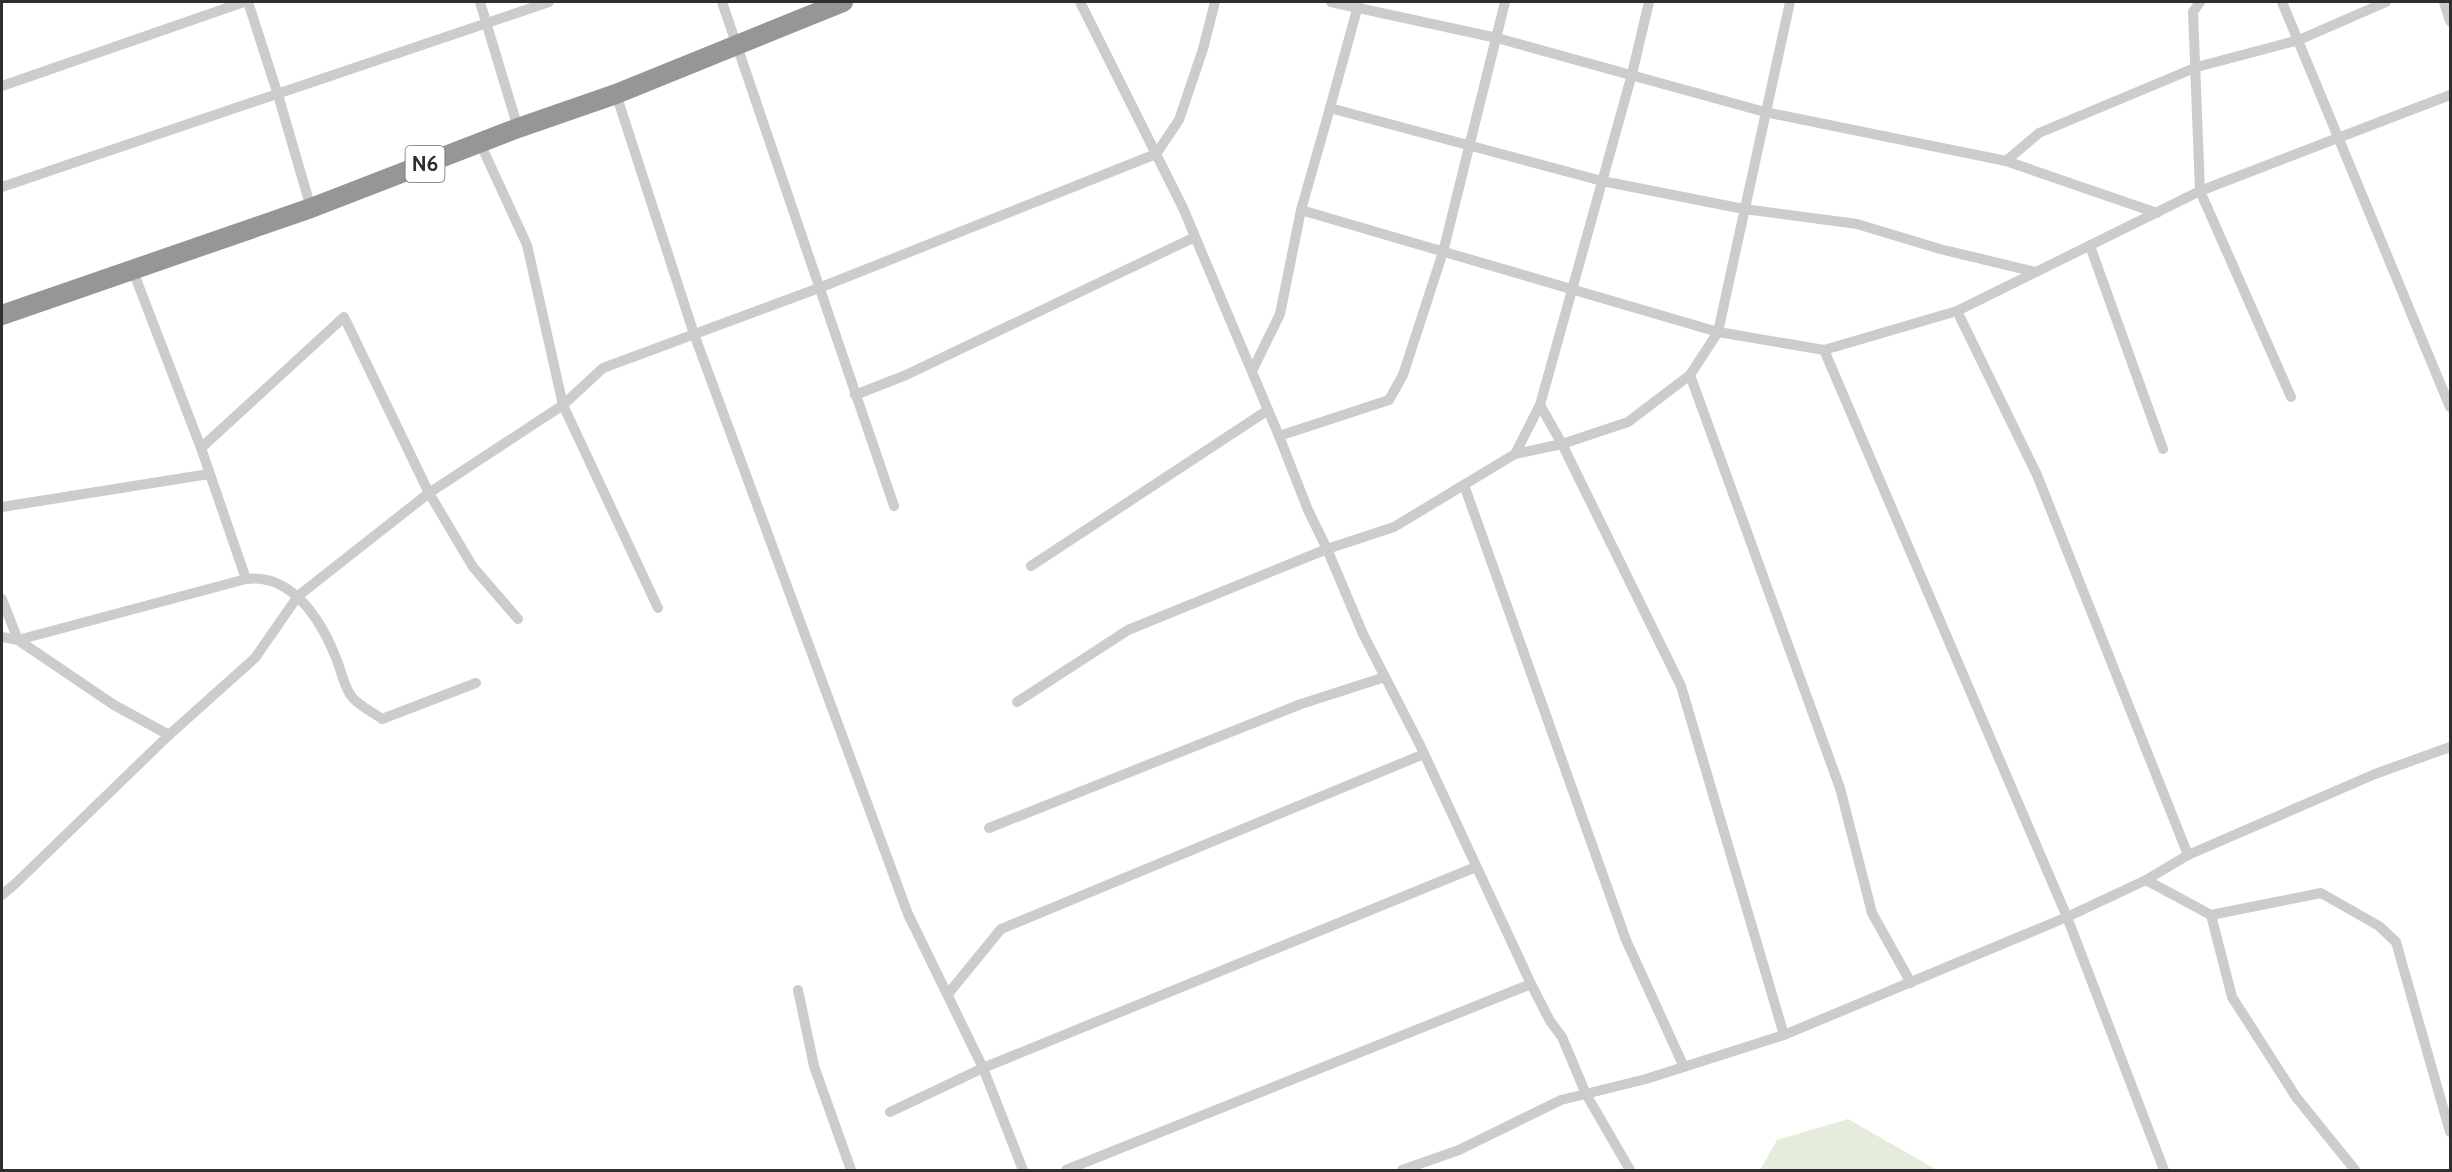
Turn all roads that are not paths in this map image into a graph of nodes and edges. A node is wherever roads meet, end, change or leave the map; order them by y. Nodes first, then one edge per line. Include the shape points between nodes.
1 (246, 2) edge
2 (480, 2) edge
3 (549, 2) edge
4 (722, 2) edge
5 (843, 2) edge
6 (1080, 2) edge
7 (1215, 2) edge
8 (1331, 2) edge
9 (1506, 2) edge
10 (1649, 2) edge
11 (1790, 2) edge
12 (2200, 2) edge
13 (2282, 2) edge
14 (2386, 2) edge
15 (2444, 2) edge
16 (1358, 4) edge
17 (2451, 21) edge
18 (487, 22) junction
19 (1497, 38) junction
20 (2299, 40) junction
21 (735, 44) junction
22 (2197, 67) junction
23 (1632, 74) junction
24 (2, 86) edge
25 (278, 94) junction
26 (616, 94) junction
27 (2451, 95) edge
28 (1330, 108) junction
29 (1765, 112) junction
30 (518, 128) junction
31 (2340, 137) junction
32 (480, 143) junction
33 (1470, 146) junction
34 (1155, 154) junction
35 (2006, 160) junction
36 (1602, 181) junction
37 (2, 187) edge
38 (2200, 191) junction
39 (311, 208) junction
40 (1744, 209) junction
41 (1300, 210) junction
42 (2157, 213) junction
43 (1195, 237) junction
44 (2090, 246) junction
45 (1443, 252) junction
46 (133, 271) junction
47 (2036, 272) junction
48 (1571, 287) junction
49 (819, 288) junction
50 (1957, 310) junction
51 (2, 315) edge
52 (1719, 332) junction
53 (694, 334) junction
54 (1824, 351) junction
55 (1252, 371) junction
56 (1690, 375) junction
57 (855, 395) junction
58 (2292, 397) dead end
59 (562, 405) junction
60 (1540, 405) junction
61 (2451, 407) edge
62 (1269, 410) junction
63 (1279, 436) junction
64 (1562, 444) junction
65 (201, 448) junction
66 (2163, 449) dead end
67 (1515, 454) junction
68 (209, 474) junction
69 (1464, 485) junction
70 (429, 493) junction
71 (894, 506) dead end
72 (2, 507) edge
73 (1327, 549) junction
74 (1031, 566) dead end
75 (246, 579) junction
76 (298, 596) junction
77 (2, 599) edge
78 (658, 608) dead end
79 (518, 619) dead end
80 (2, 637) edge
81 (18, 640) junction
82 (1385, 677) junction
83 (476, 684) dead end
84 (1017, 702) dead end
85 (169, 735) junction
86 (2451, 747) edge
87 (1424, 754) junction
88 (989, 828) dead end
89 (2188, 855) junction
90 (1476, 867) junction
91 (2146, 880) junction
92 (2, 895) edge
93 (2211, 915) junction
94 (2067, 917) junction
95 (1911, 983) junction
96 (1531, 984) junction
97 (798, 990) dead end
98 (948, 994) junction
99 (1784, 1035) junction
100 (1684, 1067) junction
101 (983, 1068) junction
102 (1586, 1094) junction
103 (890, 1112) dead end
104 (2451, 1132) edge
105 (851, 1170) edge
106 (1023, 1170) edge
107 (1066, 1170) edge
108 (1402, 1170) edge
109 (1630, 1170) edge
110 (2164, 1170) edge
111 (2355, 1170) edge

1 - 24 street
1 - 25 street
2 - 18 street
3 - 18 street
4 - 21 street
5 - 21 highway, N6
6 - 34 street
7 - 34 street via 1179,120
8 - 16 street
9 - 19 street
10 - 23 street
11 - 29 street
12 - 22 street via 2193,12
13 - 20 street
14 - 20 street
15 - 17 street
16 - 19 street
16 - 28 street
18 - 25 street
18 - 30 street
19 - 23 street
19 - 33 street
20 - 22 street
20 - 31 street
21 - 26 highway, N6
21 - 49 street
22 - 35 street via 2039,133
22 - 38 street
23 - 29 street
23 - 36 street
25 - 37 street
25 - 39 street
26 - 30 highway, N6
26 - 53 street
27 - 31 street
28 - 33 street
28 - 41 street
29 - 35 street
29 - 40 street
30 - 32 highway, N6
31 - 38 street
31 - 61 street
32 - 39 highway, N6
32 - 59 street via 527,245
33 - 36 street
33 - 45 street
34 - 43 street
34 - 49 street
35 - 42 street
36 - 40 street
36 - 48 street
38 - 42 street
38 - 58 street
39 - 46 highway, N6
40 - 47 street via 1857,224
40 - 52 street
41 - 45 street
41 - 55 street via 1280,314
42 - 44 street
43 - 55 street
43 - 57 street via 906,375
44 - 47 street
44 - 66 street
45 - 48 street
45 - 63 street via 1403,375 1389,400
46 - 51 highway, N6
46 - 65 street
47 - 50 street
48 - 52 street
48 - 60 street
49 - 53 street
49 - 57 street
50 - 54 street
50 - 89 street via 2037,475
52 - 54 street
52 - 56 street
53 - 59 street via 603,368
53 - 98 street via 908,914
54 - 94 street
55 - 62 street
56 - 64 street via 1628,422
56 - 95 street via 1840,788 1872,913
57 - 71 street
59 - 70 street
59 - 78 street
60 - 64 street
60 - 67 street
62 - 63 street
62 - 74 street
63 - 73 street
64 - 67 street
64 - 99 street via 1681,686
65 - 68 street
65 - 70 street via 344,317
67 - 69 street
68 - 72 street
68 - 75 street
69 - 73 street via 1394,527
69 - 100 street via 1626,940
70 - 76 street
70 - 79 street via 473,567
73 - 82 street
73 - 84 street via 1128,630
75 - 76 street via 274,580
75 - 81 street
76 - 83 street via 329,640 352,697 382,719
76 - 85 street via 255,658
77 - 81 street
80 - 81 street
81 - 85 street via 114,705
82 - 87 street
82 - 88 street via 1301,704
85 - 92 street
86 - 89 street via 2375,774
87 - 90 street
87 - 98 street via 1001,928
89 - 91 street
90 - 96 street
90 - 101 street
91 - 93 street
91 - 94 street
93 - 104 street via 2321,893 2379,926 2396,942
93 - 111 street via 2232,998 2296,1097
94 - 95 street
94 - 110 street
95 - 99 street
96 - 102 street via 1562,1037
96 - 107 street
97 - 105 street via 814,1066
98 - 101 street
99 - 100 street
100 - 102 street
101 - 103 street
101 - 106 street
102 - 108 street via 1561,1100 1459,1150
102 - 109 street

